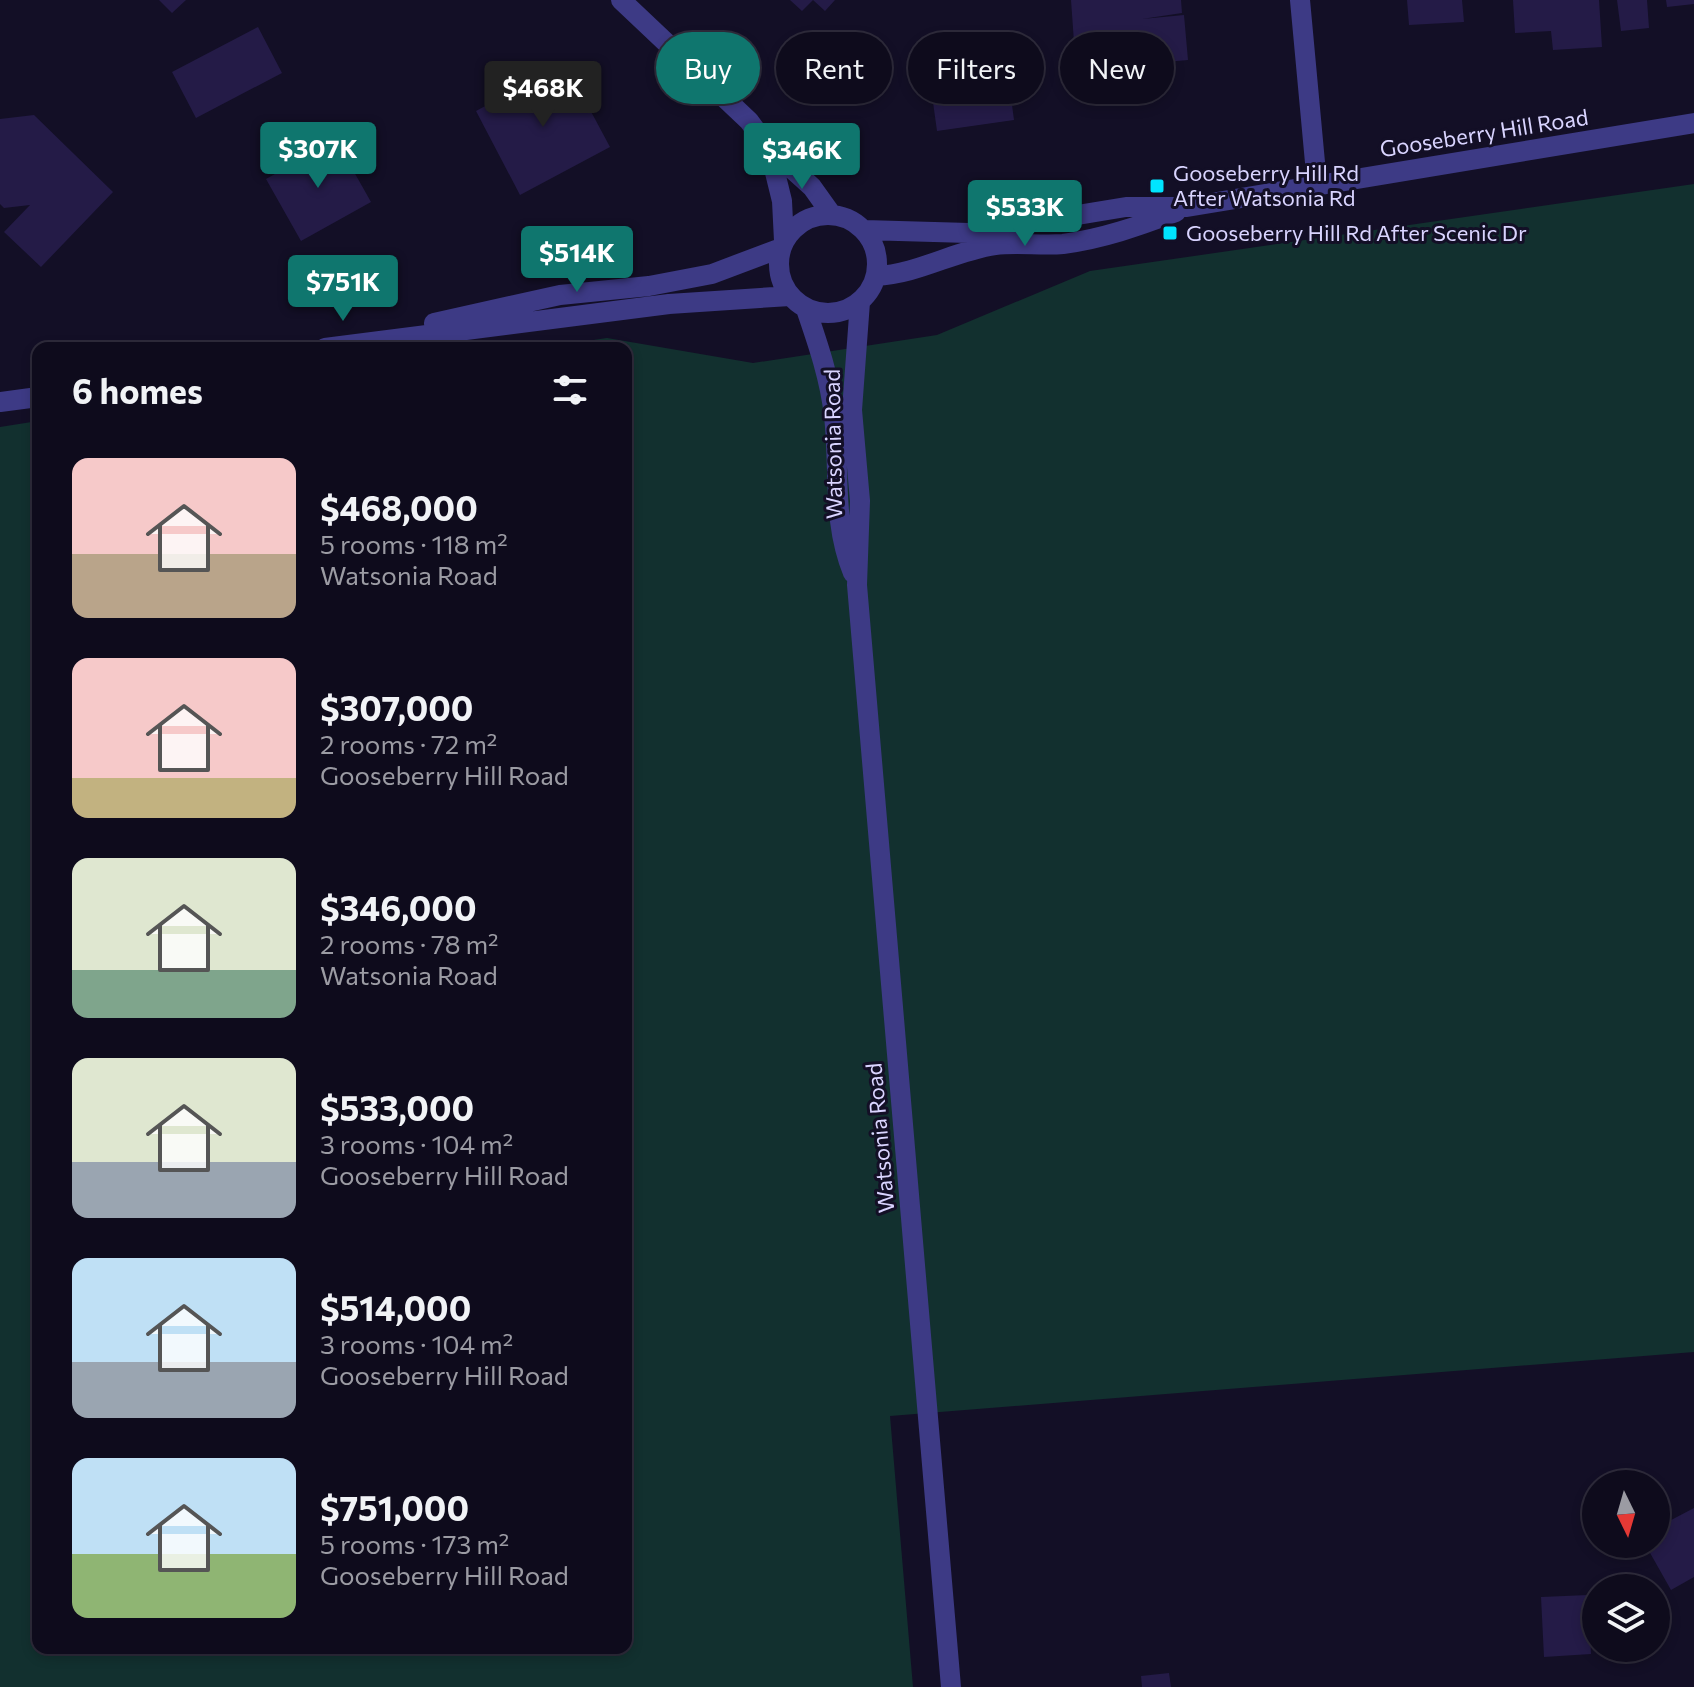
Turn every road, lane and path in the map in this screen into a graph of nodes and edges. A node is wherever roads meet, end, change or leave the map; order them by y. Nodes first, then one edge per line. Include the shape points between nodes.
1 (621, 0) edge
2 (1300, 0) edge
3 (1694, 123) edge
4 (769, 148) junction
5 (1317, 184) junction
6 (1187, 207) junction
7 (832, 215) junction
8 (864, 230) junction
9 (782, 245) junction
10 (876, 276) junction
11 (798, 302) junction
12 (860, 302) junction
13 (368, 341) junction
14 (362, 342) edge
15 (32, 398) edge
16 (0, 402) edge
17 (857, 585) junction
18 (951, 1687) edge

1 - 4 street via 749,121
2 - 5 street
3 - 5 street, Gooseberry Hill Road
4 - 7 street via 812,187
4 - 9 street via 782,201
5 - 6 street, Gooseberry Hill Road
6 - 8 street, Gooseberry Hill Road via 1126,207 969,233
6 - 10 street, Gooseberry Hill Road via 1130,230 1063,244 996,245 944,257 901,275
7 - 8 street
7 - 9 street via 796,226
8 - 10 street via 876,251
9 - 11 street via 779,274
9 - 13 street via 712,274 500,306
10 - 12 street
11 - 12 street via 834,314
11 - 13 street via 669,304
11 - 17 street, Watsonia Road via 830,385 838,512
12 - 17 street, Watsonia Road via 852,410 860,501
13 - 14 street
15 - 16 street
17 - 18 street, Watsonia Road

